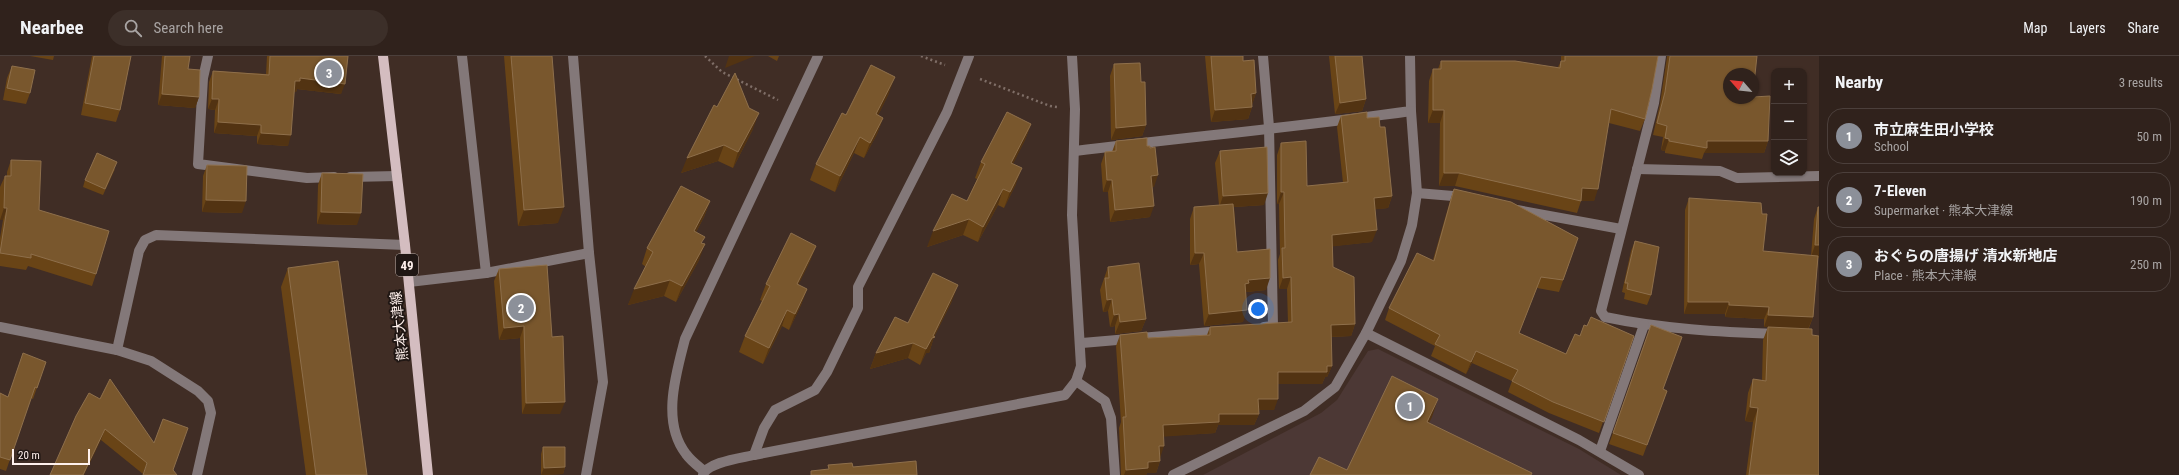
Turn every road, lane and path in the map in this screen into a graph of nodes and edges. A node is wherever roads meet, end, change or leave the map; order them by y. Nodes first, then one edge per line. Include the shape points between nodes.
1 (208, 56) edge
2 (383, 56) edge
3 (462, 56) edge
4 (573, 56) edge
5 (705, 56) edge
6 (818, 56) edge
7 (922, 56) edge
8 (969, 56) edge
9 (1072, 56) edge
10 (1263, 56) edge
11 (1410, 56) edge
12 (1661, 56) edge
13 (963, 72) junction
14 (794, 108) junction
15 (1075, 109) junction
16 (1411, 111) junction
17 (1269, 127) junction
18 (1075, 150) junction
19 (1637, 169) junction
20 (397, 176) junction
21 (1819, 176) edge
22 (1417, 193) junction
23 (1473, 199) edge
24 (1510, 208) edge
25 (1621, 229) junction
26 (405, 245) junction
27 (589, 253) junction
28 (486, 273) junction
29 (409, 282) junction
30 (1644, 325) junction
31 (0, 327) edge
32 (1250, 328) edge
33 (1235, 330) edge
34 (1366, 333) junction
35 (1788, 335) edge
36 (1082, 343) junction
37 (118, 350) junction
38 (1076, 381) junction
39 (1600, 450) junction
40 (754, 455) junction
41 (703, 473) edge
42 (197, 475) edge
43 (428, 475) edge
44 (586, 475) edge
45 (1115, 475) edge
46 (1172, 475) edge
47 (1639, 475) edge

1 - 20 street via 203,78 198,164 307,178
2 - 20 main road, 熊本大津線 / 49
3 - 28 street
4 - 27 street
5 - 14 path via 722,72
6 - 14 street
7 - 13 path
8 - 13 street
9 - 15 street
10 - 17 street
11 - 16 street
12 - 19 street via 1654,103
13 - 15 path via 1050,106
13 - 40 street via 947,112 858,287 858,308 828,372 815,390 775,410 764,428
14 - 41 street via 685,339 674,382 674,429 686,454
15 - 18 street
16 - 17 street
16 - 22 street
17 - 18 street
17 - 32 street via 1273,326
18 - 36 street via 1072,215
19 - 21 street via 1720,171 1737,178
19 - 25 street
20 - 26 main road, 熊本大津線 / 49
22 - 23 street via 1458,195
22 - 34 street via 1412,225 1401,261
24 - 25 street
25 - 30 street via 1601,311 1605,317
26 - 29 main road, 熊本大津線 / 49
26 - 37 street via 156,235 145,240 139,251
27 - 28 street
27 - 44 street via 602,382
28 - 29 street
29 - 43 main road, 熊本大津線 / 49
30 - 35 street
30 - 39 street
31 - 37 street
33 - 36 street
34 - 39 street
34 - 46 street via 1335,387 1304,411
36 - 38 street via 1082,366
37 - 42 street via 151,361 198,390 208,401 210,413
38 - 40 street via 1065,395
38 - 45 street via 1105,401 1111,418
39 - 47 street
40 - 41 street via 714,464

